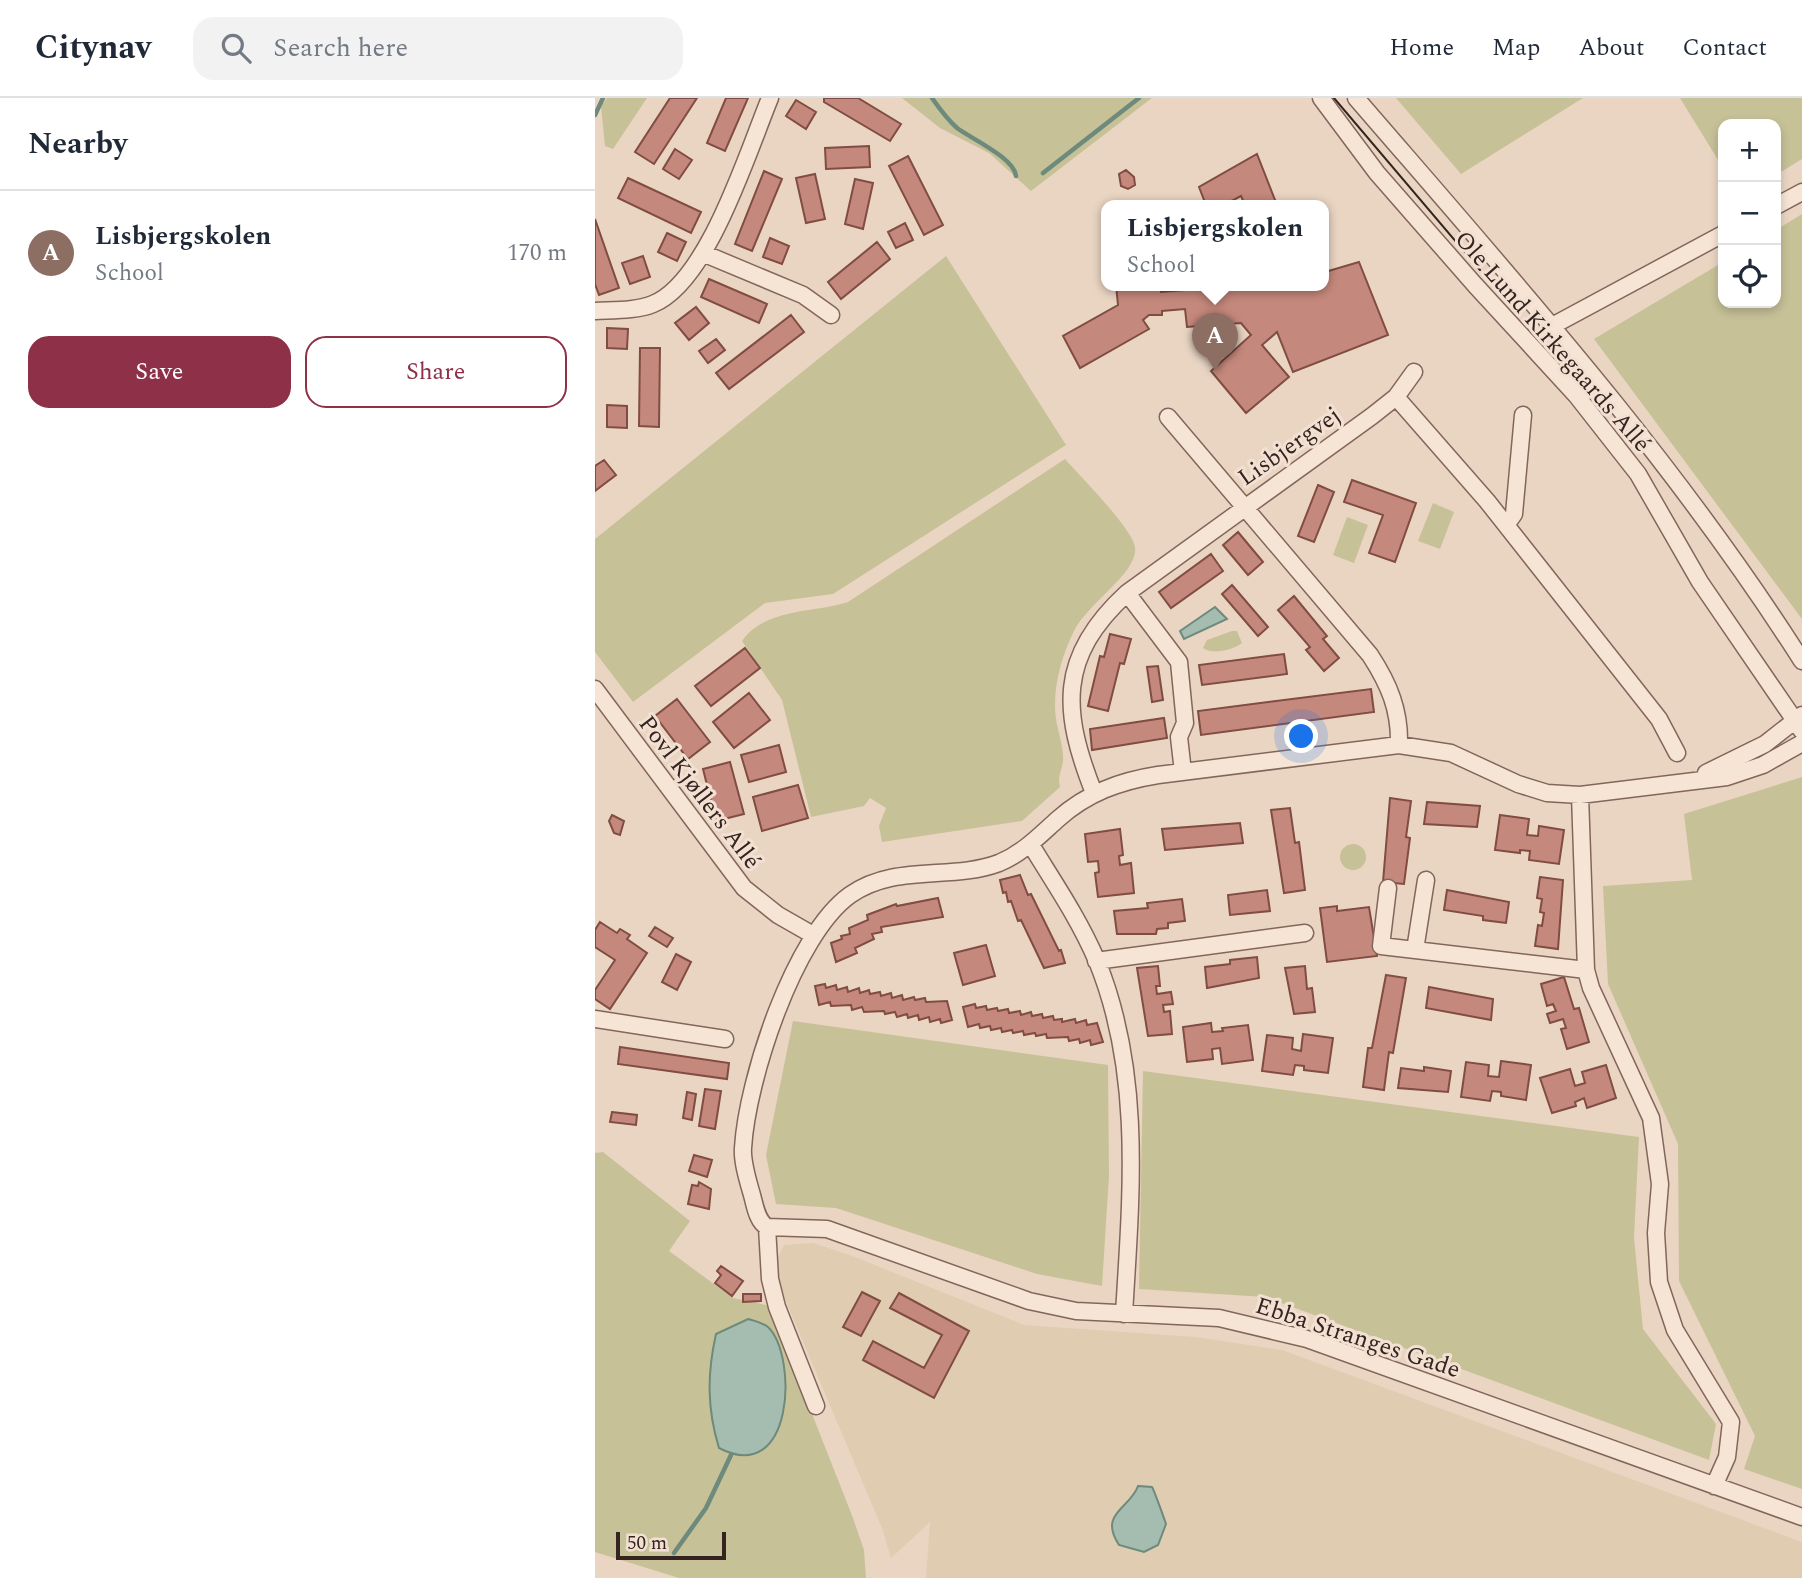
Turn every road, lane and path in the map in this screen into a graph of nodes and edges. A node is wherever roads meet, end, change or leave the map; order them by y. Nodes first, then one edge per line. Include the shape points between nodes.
1 (770, 98) edge
2 (1321, 98) edge
3 (1356, 98) edge
4 (1802, 192) edge
5 (1781, 203) edge
6 (1718, 237) edge
7 (705, 254) junction
8 (595, 311) edge
9 (831, 315) dead end
10 (1552, 326) junction
11 (1413, 372) dead end
12 (1396, 397) junction
13 (1523, 415) dead end
14 (1168, 416) dead end
15 (1244, 506) junction
16 (1506, 525) junction
17 (1127, 593) junction
18 (1802, 661) edge
19 (595, 689) edge
20 (1799, 722) edge
21 (1802, 743) edge
22 (1399, 745) junction
23 (1677, 752) dead end
24 (1182, 772) junction
25 (1687, 781) junction
26 (1094, 793) junction
27 (1580, 795) junction
28 (1031, 845) junction
29 (1426, 880) dead end
30 (1388, 888) dead end
31 (1305, 933) dead end
32 (813, 935) junction
33 (1415, 950) junction
34 (1096, 961) junction
35 (1586, 970) junction
36 (595, 1019) edge
37 (725, 1039) dead end
38 (767, 1227) junction
39 (1124, 1314) junction
40 (816, 1406) dead end
41 (1714, 1486) junction
42 (1802, 1517) edge

1 - 7 street
2 - 20 street, Ole Lund Kirkegaards Allé via 1377,173 1576,395 1638,474 1693,571
3 - 10 street, Ole Lund Kirkegaards Allé
4 - 5 street
6 - 10 street
7 - 8 street via 680,286 654,304
7 - 9 street via 803,295
10 - 18 street, Ole Lund Kirkegaards Allé via 1681,484
11 - 12 street, Lisbjergvej
12 - 15 street, Lisbjergvej
12 - 16 street
13 - 16 street via 1514,514
14 - 15 street, Lisbjergvej
15 - 17 street
15 - 22 street via 1383,675 1393,695
16 - 23 street via 1659,719
17 - 24 street via 1179,662 1185,723 1179,737
17 - 26 street via 1098,622 1081,654 1071,693 1076,747
19 - 32 street, Povl Kjøllers Allé via 744,888
20 - 25 street via 1730,764
21 - 25 street via 1763,765 1727,777
22 - 24 street
22 - 27 street via 1451,753 1547,793
24 - 26 street via 1127,780
25 - 27 street
26 - 28 street via 1059,817
27 - 35 street
28 - 32 street via 998,863 898,876 864,887 832,910
28 - 34 street via 1064,893
29 - 33 street
30 - 33 street via 1381,946
31 - 34 street
32 - 38 street via 760,1054 747,1119 743,1151 757,1211
33 - 35 street
34 - 39 street via 1114,1010 1128,1094 1133,1167
35 - 41 street via 1651,1118 1660,1184 1659,1282 1675,1330 1731,1422 1727,1457
36 - 37 street
38 - 39 street, Ebba Stranges Gade via 827,1229 1029,1301 1076,1311
38 - 40 street via 777,1307
39 - 41 street, Ebba Stranges Gade via 1219,1318 1307,1339
41 - 42 street, Ebba Stranges Gade

